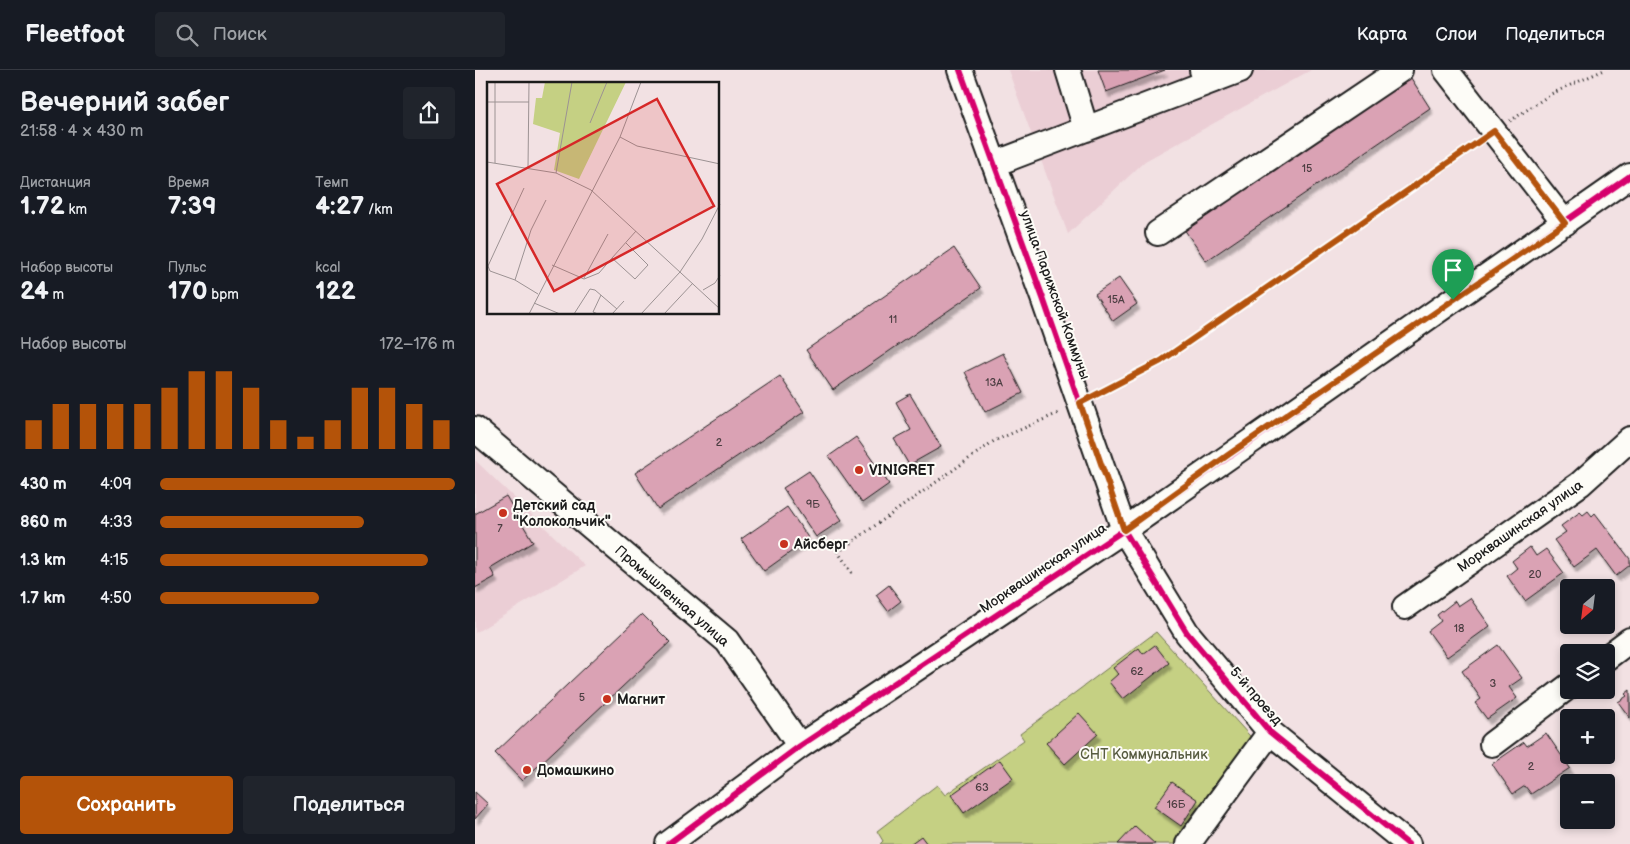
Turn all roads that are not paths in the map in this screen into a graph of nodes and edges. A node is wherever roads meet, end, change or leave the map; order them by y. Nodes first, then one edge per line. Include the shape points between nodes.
1 (960, 70) edge
2 (1068, 70) edge
3 (1240, 70) edge
4 (1399, 70) edge
5 (1446, 70) edge
6 (1204, 76) edge
7 (1086, 128) junction
8 (994, 164) junction
9 (1630, 176) edge
10 (1565, 223) junction
11 (1159, 233) dead end
12 (475, 429) edge
13 (1630, 439) edge
14 (1124, 530) junction
15 (1405, 607) dead end
16 (1630, 640) edge
17 (1615, 651) edge
18 (1560, 693) edge
19 (1269, 732) junction
20 (1492, 744) dead end
21 (800, 746) junction
22 (668, 844) edge
23 (1188, 844) edge
24 (1408, 844) edge

1 - 8 street, улица Парижской Коммуны
2 - 7 street
3 - 6 street
4 - 11 street
5 - 10 street
6 - 7 street
7 - 8 street
8 - 14 street, улица Парижской Коммуны
9 - 10 street, Морквашинская улица
10 - 14 street, Морквашинская улица
12 - 21 street, Промышленная улица via 727,641
13 - 15 street, Морквашинская улица via 1580,484
14 - 19 street, 5-й проезд via 1187,633
14 - 21 street, Морквашинская улица
16 - 17 street
18 - 20 street
19 - 23 street
19 - 24 street, 5-й проезд
21 - 22 street, Морквашинская улица

